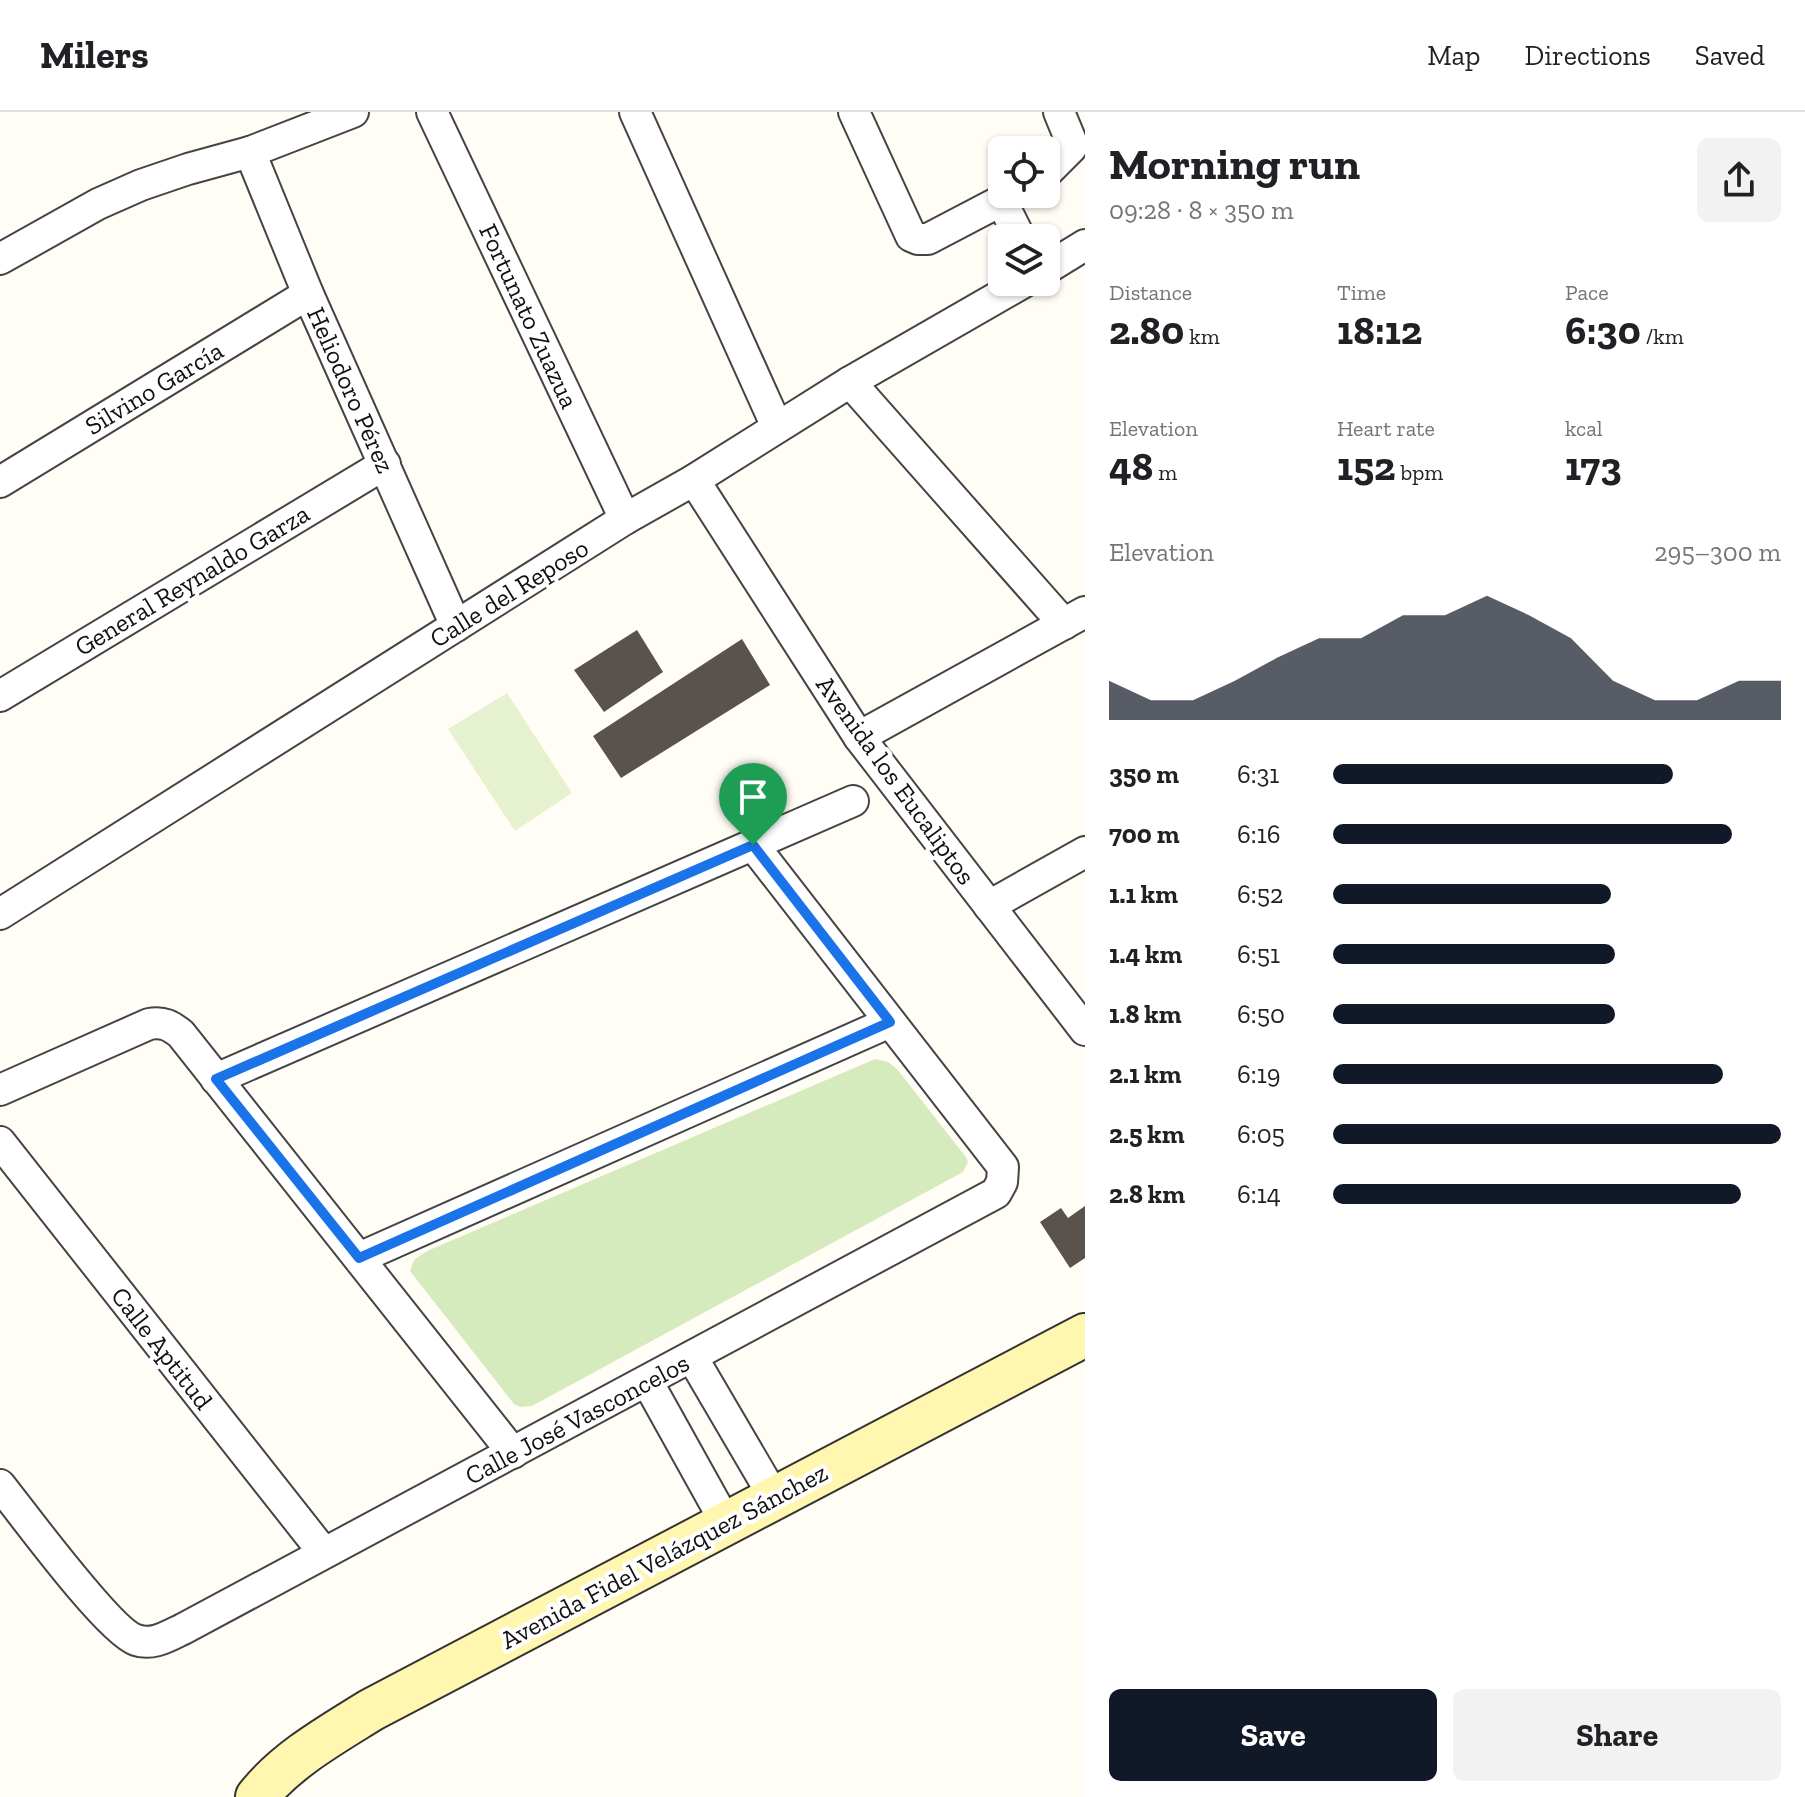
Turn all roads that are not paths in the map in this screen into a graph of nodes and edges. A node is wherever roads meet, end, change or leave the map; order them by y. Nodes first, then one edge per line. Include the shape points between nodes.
1 (353, 112) edge
2 (432, 112) edge
3 (635, 112) edge
4 (854, 112) edge
5 (1059, 112) edge
6 (250, 152) junction
7 (1060, 159) edge
8 (988, 208) edge
9 (1085, 245) edge
10 (0, 259) edge
11 (1060, 260) edge
12 (308, 294) junction
13 (1000, 296) edge
14 (850, 382) junction
15 (777, 427) junction
16 (385, 464) junction
17 (694, 480) junction
18 (0, 482) edge
19 (625, 519) junction
20 (1074, 618) edge
21 (456, 626) junction
22 (0, 696) edge
23 (859, 737) junction
24 (853, 801) dead end
25 (753, 845) junction
26 (1085, 852) edge
27 (989, 906) junction
28 (0, 914) edge
29 (890, 1022) junction
30 (1085, 1030) edge
31 (216, 1079) junction
32 (0, 1090) edge
33 (0, 1142) edge
34 (359, 1258) junction
35 (1085, 1335) edge
36 (692, 1357) junction
37 (647, 1381) junction
38 (513, 1453) junction
39 (0, 1485) edge
40 (774, 1497) junction
41 (726, 1523) junction
42 (324, 1553) junction
43 (257, 1797) edge

1 - 6 street
2 - 19 street, Fortunato Zuazua
3 - 15 street
4 - 8 street via 911,236 928,239
5 - 7 street via 1071,141
6 - 10 street via 141,185
6 - 12 street, Heliodoro Pérez
9 - 11 street
12 - 16 street, Heliodoro Pérez
12 - 18 street, Silvino García
13 - 14 street, Calle del Reposo
14 - 15 street, Calle del Reposo
14 - 20 street
15 - 17 street, Calle del Reposo
16 - 21 street, Heliodoro Pérez
16 - 22 street, General Reynaldo Garza
17 - 19 street, Calle del Reposo
17 - 23 street, Avenida los Eucaliptos
19 - 21 street, Calle del Reposo
20 - 23 street
21 - 28 street, Calle del Reposo
23 - 27 street, Avenida los Eucaliptos
24 - 25 street
25 - 29 street
25 - 31 street
26 - 27 street
27 - 30 street, Avenida los Eucaliptos
29 - 34 street
29 - 36 street, Calle José Vasconcelos via 1003,1167 996,1193
31 - 32 street via 181,1034 165,1024 149,1024
31 - 34 street
33 - 42 street, Calle Aptitud
34 - 38 street
35 - 40 street, Avenida Fidel Velázquez Sánchez
36 - 37 street, Calle José Vasconcelos
36 - 40 street
37 - 38 street, Calle José Vasconcelos
37 - 41 street
38 - 42 street, Calle José Vasconcelos
39 - 42 street, Calle José Vasconcelos via 108,1619 143,1642 183,1629
40 - 41 street, Avenida Fidel Velázquez Sánchez
41 - 43 street, Avenida Fidel Velázquez Sánchez via 371,1710 310,1749

